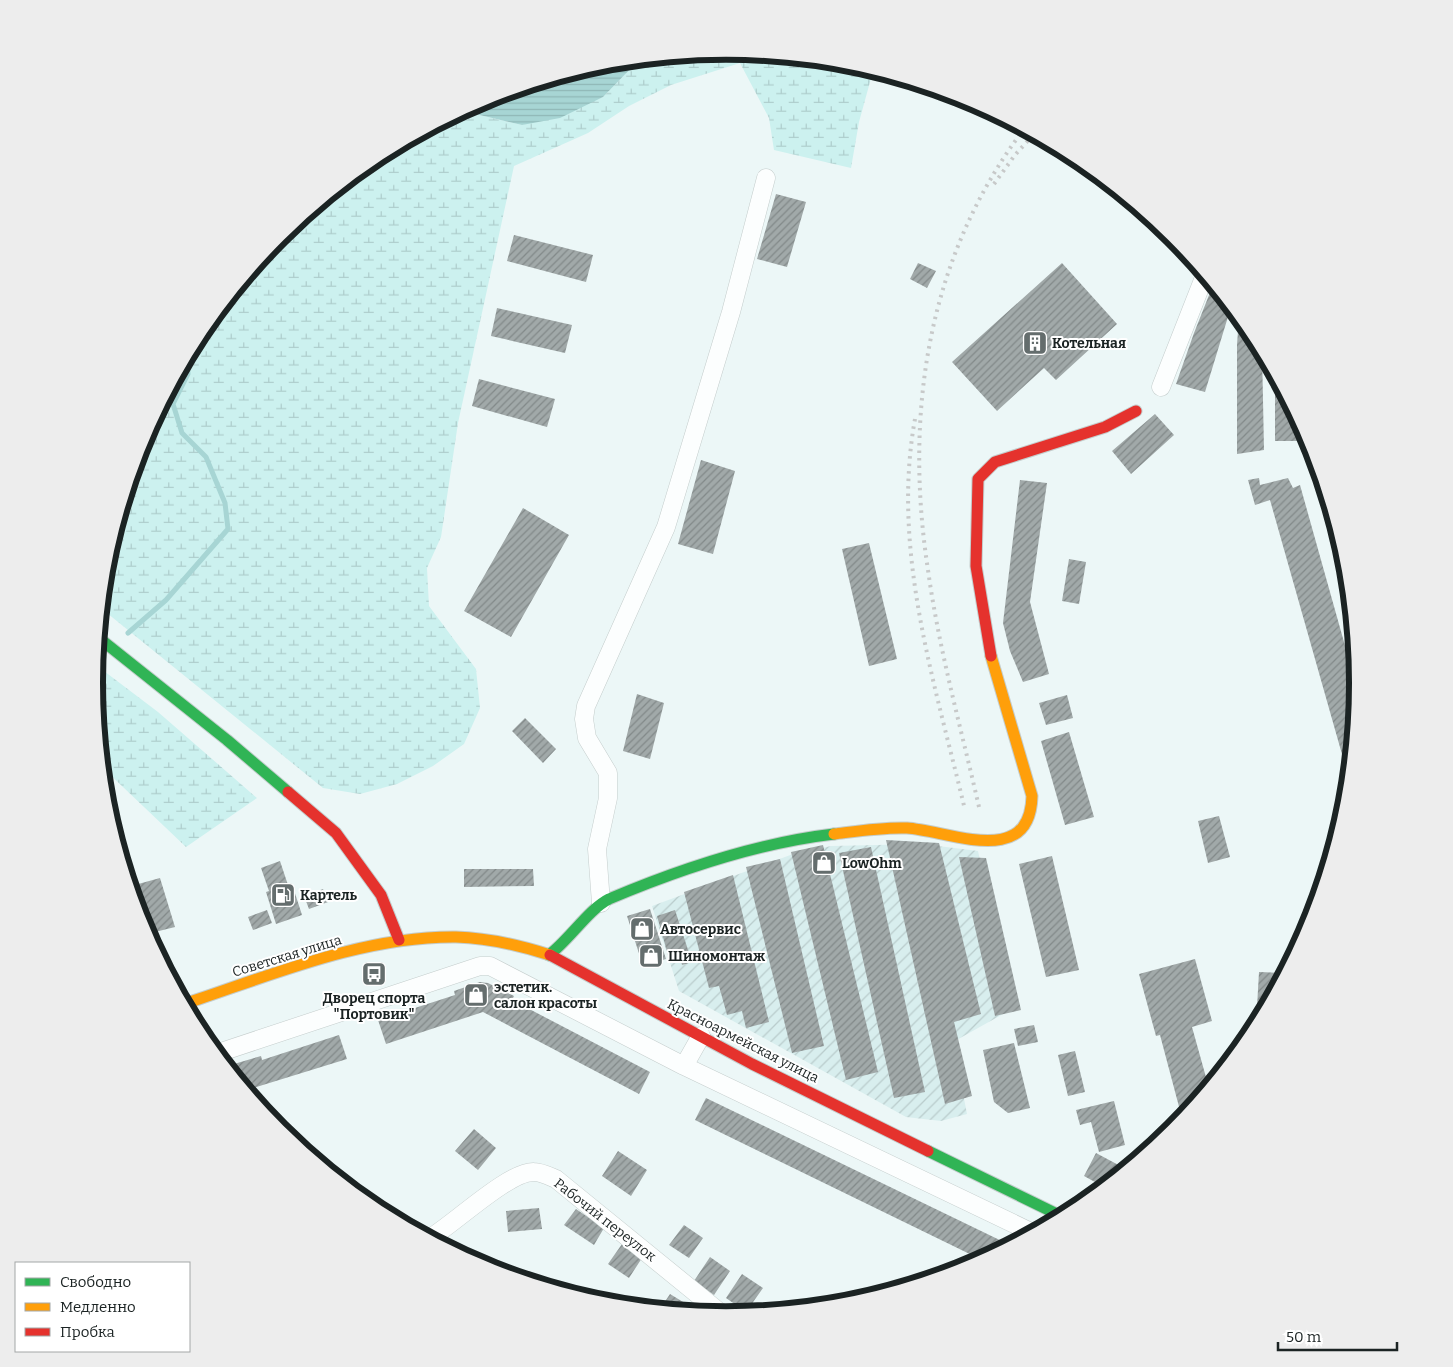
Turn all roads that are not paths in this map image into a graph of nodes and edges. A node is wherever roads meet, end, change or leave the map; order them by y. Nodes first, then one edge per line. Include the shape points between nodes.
1 (766, 178) dead end
2 (1202, 281) edge
3 (1160, 387) dead end
4 (1136, 411) dead end
5 (104, 642) edge
6 (601, 903) junction
7 (399, 940) junction
8 (549, 955) junction
9 (191, 1002) edge
10 (700, 1036) junction
11 (224, 1052) edge
12 (684, 1066) junction
13 (1055, 1213) edge
14 (1026, 1230) edge
15 (435, 1234) edge
16 (713, 1307) edge

1 - 6 street via 731,312 666,527 586,706 587,738 608,773 608,798 597,849
2 - 3 street
4 - 6 street via 1105,427 994,462 978,480 976,566 993,669 1032,796 1032,816 1026,826 1017,834 988,841 898,828 829,834 782,843 672,874
5 - 7 street via 227,740 336,833 381,895
6 - 8 street via 571,937
7 - 8 street, Красноармейская улица via 455,936 495,939
7 - 9 street, Советская улица via 322,959
8 - 10 street, Красноармейская улица
10 - 12 street
10 - 13 street, Красноармейская улица
11 - 12 street via 480,966 490,966
12 - 14 street
15 - 16 street, Рабочий переулок via 512,1179 534,1172 544,1174 556,1179

